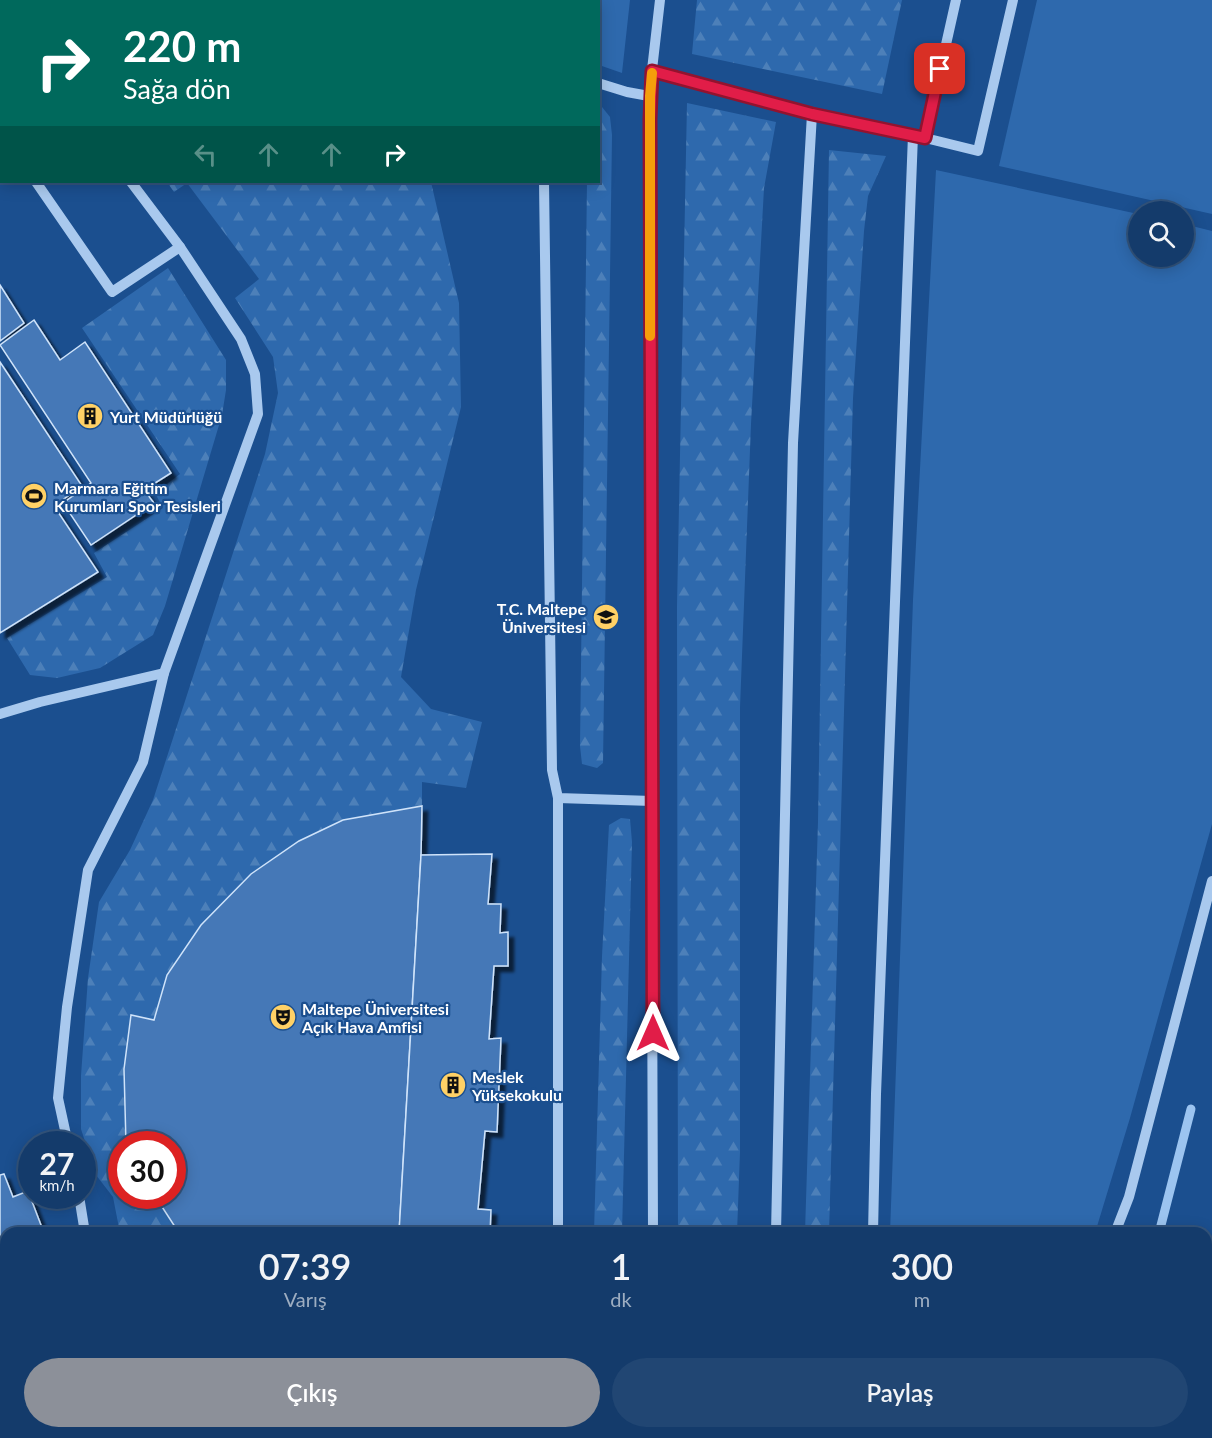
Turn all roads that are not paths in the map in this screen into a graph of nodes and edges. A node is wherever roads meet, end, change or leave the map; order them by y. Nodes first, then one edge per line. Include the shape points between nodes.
1 (660, 0) edge
2 (956, 0) edge
3 (1013, 0) edge
4 (652, 71) junction
5 (600, 84) edge
6 (650, 96) junction
7 (812, 114) junction
8 (919, 136) junction
9 (37, 183) edge
10 (132, 183) edge
11 (544, 183) edge
12 (180, 247) junction
13 (164, 673) junction
14 (0, 714) edge
15 (558, 798) junction
16 (652, 801) junction
17 (1212, 880) edge
18 (65, 1131) edge
19 (81, 1209) edge
20 (84, 1227) edge
21 (558, 1227) edge
22 (653, 1227) edge
23 (776, 1227) edge
24 (873, 1227) edge
25 (1117, 1227) edge

1 - 4 street
2 - 8 street
3 - 8 street via 978,151
4 - 6 street
4 - 7 street
5 - 6 street
6 - 16 street
7 - 8 street
7 - 23 street via 793,443
8 - 24 street
9 - 12 street via 112,292
10 - 12 street
11 - 15 street via 552,770
12 - 13 street via 241,339 255,374 258,414
13 - 14 street
13 - 18 street via 143,762 88,870 58,1098
15 - 16 street
15 - 21 street
16 - 22 street
17 - 25 street via 1129,1197
19 - 20 street

